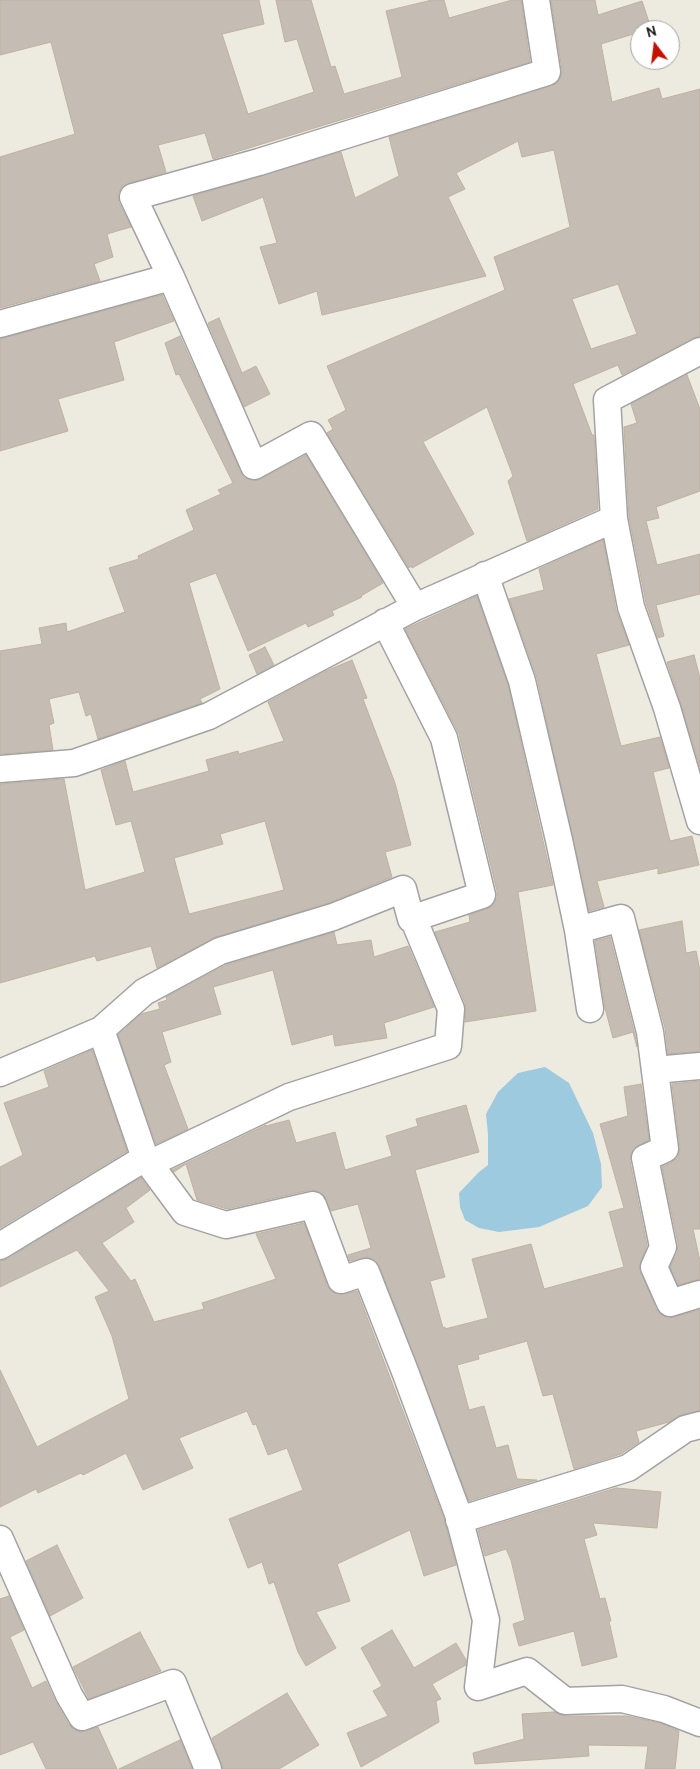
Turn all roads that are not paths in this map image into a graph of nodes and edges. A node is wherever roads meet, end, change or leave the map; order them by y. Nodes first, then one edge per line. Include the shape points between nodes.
1 (536, 0) edge
2 (171, 277) junction
3 (0, 324) edge
4 (700, 352) edge
5 (614, 519) junction
6 (485, 575) junction
7 (414, 606) junction
8 (385, 622) junction
9 (0, 769) edge
10 (700, 821) edge
11 (413, 918) junction
12 (578, 930) junction
13 (590, 1008) dead end
14 (101, 1030) junction
15 (700, 1066) edge
16 (655, 1070) junction
17 (0, 1073) edge
18 (147, 1161) junction
19 (0, 1246) edge
20 (700, 1294) edge
21 (700, 1424) edge
22 (459, 1520) junction
23 (0, 1539) edge
24 (700, 1723) edge
25 (208, 1769) edge

1 - 2 street via 547,72 259,162 133,197
2 - 3 street
2 - 7 street via 254,466 311,436
4 - 5 street via 607,400
5 - 6 street
5 - 10 street via 631,607
6 - 7 street
6 - 12 street via 522,681
7 - 8 street
8 - 9 street via 209,716 74,763
8 - 11 street via 444,738 482,895
11 - 14 street via 410,919 403,889 333,917 220,951 144,992
11 - 18 street via 451,1009 448,1046 289,1098
12 - 13 street
12 - 16 street via 621,918 650,1032
14 - 17 street
14 - 18 street
15 - 16 street
16 - 20 street via 665,1149 645,1158 663,1248 654,1267 670,1303
18 - 19 street
18 - 22 street via 185,1212 226,1226 313,1205 341,1280 366,1272
21 - 22 street via 685,1429 628,1468
22 - 24 street via 486,1620 478,1687 527,1671 565,1701 622,1699 664,1709
23 - 25 street via 69,1695 82,1717 173,1683

